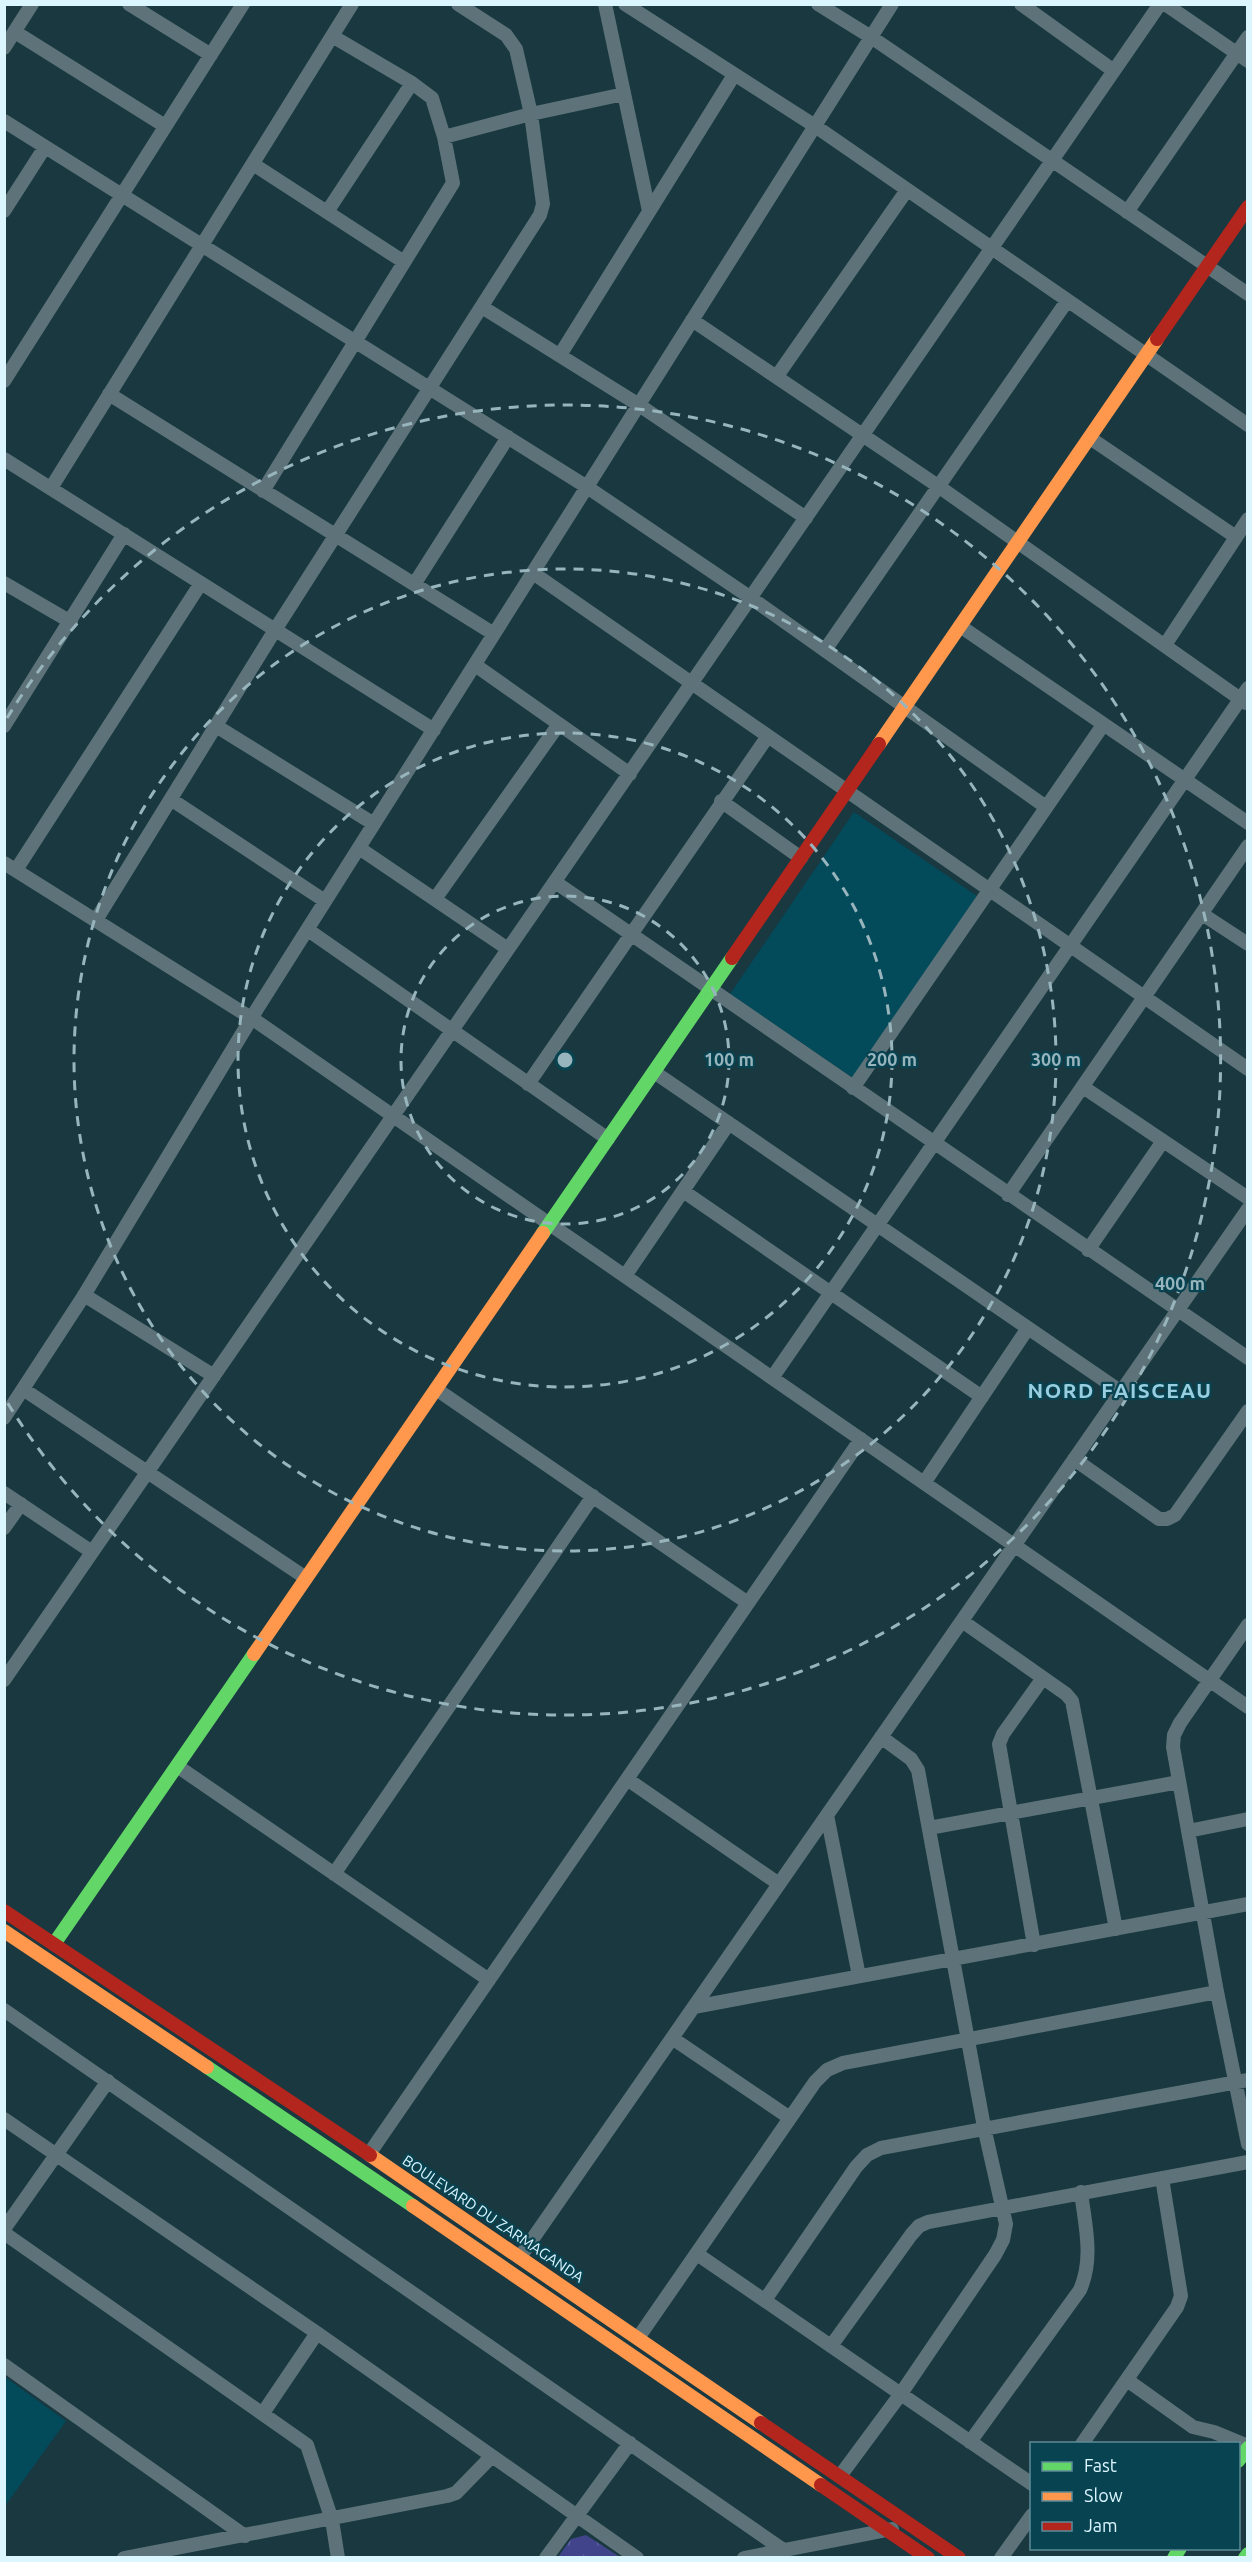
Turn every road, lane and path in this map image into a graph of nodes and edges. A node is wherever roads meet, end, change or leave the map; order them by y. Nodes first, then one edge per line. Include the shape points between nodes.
1 (32, 4) edge
2 (129, 4) edge
3 (243, 4) edge
4 (352, 4) edge
5 (605, 4) edge
6 (625, 4) edge
7 (818, 4) edge
8 (892, 4) edge
9 (1163, 4) edge
10 (460, 5) edge
11 (1027, 6) edge
12 (15, 32) junction
13 (332, 36) junction
14 (1248, 37) edge
15 (871, 38) junction
16 (4, 48) edge
17 (211, 55) junction
18 (1242, 57) edge
19 (1114, 71) junction
20 (734, 75) junction
21 (412, 83) junction
22 (624, 94) junction
23 (531, 114) junction
24 (4, 121) edge
25 (165, 126) junction
26 (815, 126) junction
27 (444, 137) junction
28 (45, 147) junction
29 (1052, 161) junction
30 (253, 164) junction
31 (907, 190) junction
32 (122, 195) junction
33 (1248, 207) edge
34 (4, 211) edge
35 (649, 211) junction
36 (327, 212) junction
37 (1127, 212) junction
38 (202, 245) junction
39 (992, 249) junction
40 (404, 262) junction
41 (1208, 267) junction
42 (1248, 294) edge
43 (1067, 301) junction
44 (482, 307) junction
45 (692, 320) junction
46 (356, 342) junction
47 (560, 355) junction
48 (1147, 355) junction
49 (777, 376) junction
50 (4, 381) edge
51 (430, 388) junction
52 (109, 394) junction
53 (639, 405) junction
54 (1248, 425) edge
55 (508, 436) junction
56 (863, 436) junction
57 (1090, 438) junction
58 (4, 459) edge
59 (938, 486) junction
60 (588, 487) junction
61 (51, 488) junction
62 (263, 491) junction
63 (806, 519) junction
64 (1248, 519) edge
65 (124, 534) junction
66 (336, 535) junction
67 (1236, 537) junction
68 (1018, 542) junction
69 (533, 573) junction
70 (4, 583) edge
71 (201, 583) junction
72 (416, 583) junction
73 (751, 598) junction
74 (71, 622) junction
75 (960, 626) junction
76 (276, 630) junction
77 (494, 634) junction
78 (1165, 645) junction
79 (825, 650) junction
80 (475, 665) junction
81 (692, 683) junction
82 (1245, 697) edge
83 (905, 708) junction
84 (560, 724) junction
85 (1102, 725) junction
86 (4, 726) edge
87 (216, 726) junction
88 (434, 730) junction
89 (768, 736) junction
90 (630, 774) junction
91 (1184, 780) junction
92 (847, 792) junction
93 (172, 800) junction
94 (721, 801) junction
95 (1046, 807) junction
96 (1248, 823) edge
97 (374, 824) junction
98 (1248, 846) edge
99 (359, 848) junction
100 (801, 858) junction
101 (10, 866) edge
102 (555, 882) junction
103 (990, 889) junction
104 (435, 899) junction
105 (325, 902) junction
106 (1202, 914) junction
107 (96, 920) junction
108 (308, 930) junction
109 (630, 935) junction
110 (1070, 944) junction
111 (1248, 944) edge
112 (508, 949) junction
113 (711, 990) junction
114 (1145, 997) junction
115 (252, 1018) junction
116 (453, 1030) junction
117 (1248, 1069) edge
118 (654, 1072) junction
119 (528, 1084) junction
120 (1083, 1086) junction
121 (853, 1088) junction
122 (393, 1116) junction
123 (729, 1123) junction
124 (608, 1140) junction
125 (1163, 1141) junction
126 (933, 1144) junction
127 (683, 1191) junction
128 (1008, 1195) junction
129 (1248, 1198) edge
130 (1248, 1209) edge
131 (550, 1224) junction
132 (877, 1225) junction
133 (1088, 1250) junction
134 (625, 1276) junction
135 (831, 1292) junction
136 (84, 1295) junction
137 (1177, 1310) junction
138 (1029, 1328) junction
139 (1248, 1358) edge
140 (214, 1376) junction
141 (772, 1378) junction
142 (23, 1389) junction
143 (436, 1389) junction
144 (1120, 1391) junction
145 (982, 1397) junction
146 (1248, 1411) edge
147 (4, 1418) edge
148 (861, 1440) junction
149 (1074, 1459) junction
150 (147, 1473) junction
151 (924, 1483) junction
152 (4, 1492) edge
153 (593, 1496) junction
154 (21, 1504) junction
155 (4, 1528) edge
156 (1014, 1545) junction
157 (92, 1552) junction
158 (306, 1578) junction
159 (748, 1603) junction
160 (962, 1621) junction
161 (1248, 1625) edge
162 (1043, 1678) junction
163 (4, 1680) edge
164 (1209, 1681) junction
165 (1248, 1707) edge
166 (881, 1737) junction
167 (177, 1766) junction
168 (627, 1779) junction
169 (1179, 1782) junction
170 (1090, 1799) junction
171 (1010, 1814) junction
172 (827, 1815) junction
173 (1248, 1819) edge
174 (929, 1828) junction
175 (1188, 1831) junction
176 (334, 1874) junction
177 (779, 1884) junction
178 (1248, 1904) edge
179 (4, 1911) edge
180 (1204, 1912) junction
181 (1116, 1929) junction
182 (4, 1931) edge
183 (54, 1944) junction
184 (1034, 1945) junction
185 (954, 1958) junction
186 (859, 1976) junction
187 (489, 1980) junction
188 (1217, 1992) junction
189 (694, 2007) junction
190 (4, 2010) edge
191 (672, 2038) junction
192 (969, 2039) junction
193 (108, 2081) junction
194 (1241, 2081) edge
195 (790, 2118) junction
196 (4, 2119) edge
197 (984, 2127) junction
198 (1248, 2144) edge
199 (369, 2154) junction
200 (56, 2156) junction
201 (1248, 2162) edge
202 (1162, 2178) junction
203 (1081, 2192) junction
204 (1002, 2207) junction
205 (4, 2231) edge
206 (697, 2254) junction
207 (520, 2258) junction
208 (765, 2300) junction
209 (317, 2333) junction
210 (638, 2338) junction
211 (831, 2346) junction
212 (4, 2365) edge
213 (1127, 2380) junction
214 (900, 2395) junction
215 (263, 2413) junction
216 (630, 2442) junction
217 (970, 2442) junction
218 (1083, 2442) edge
219 (1237, 2442) edge
220 (491, 2457) junction
221 (840, 2476) junction
222 (1030, 2483) edge
223 (577, 2516) junction
224 (1030, 2518) edge
225 (332, 2520) junction
226 (910, 2525) junction
227 (888, 2530) junction
228 (245, 2536) junction
229 (782, 2549) junction
230 (124, 2558) edge
231 (338, 2558) edge
232 (546, 2558) edge
233 (637, 2558) edge
234 (744, 2558) edge
235 (928, 2558) edge
236 (959, 2558) edge
237 (1001, 2558) edge

1 - 12 street
2 - 17 street
3 - 17 street
4 - 13 street
5 - 22 street
6 - 20 street
7 - 15 street
8 - 15 street
9 - 18 street
9 - 19 street
10 - 23 street via 511,41
11 - 19 street
12 - 16 street
12 - 25 street
13 - 21 street
13 - 30 street
14 - 18 street
15 - 26 street
15 - 29 street
17 - 25 street
18 - 37 street
19 - 29 street
20 - 26 street
20 - 35 street
21 - 27 street via 432,98
21 - 36 street
22 - 23 street
22 - 35 street
23 - 27 street
23 - 44 street via 542,209
24 - 28 street
25 - 32 street
26 - 31 street
26 - 45 street
27 - 40 street via 453,183
28 - 32 street
28 - 34 street
29 - 37 street
29 - 39 street
30 - 36 street
30 - 38 street
31 - 39 street
31 - 49 street
32 - 38 street
32 - 50 street
33 - 41 main road
35 - 47 street
36 - 40 street
37 - 41 street
38 - 46 street
38 - 52 street
39 - 43 street
39 - 56 street
40 - 46 street
41 - 42 street
41 - 48 main road
43 - 48 street
43 - 59 street
44 - 47 street
44 - 51 street
45 - 49 street
45 - 53 street
46 - 51 street
46 - 62 street
47 - 53 street
48 - 54 street
48 - 57 main road
49 - 56 street
51 - 55 street
51 - 66 street
52 - 61 street
52 - 62 street
53 - 60 street
53 - 63 street
55 - 60 street
55 - 72 street
56 - 59 street
56 - 63 street
57 - 67 street
57 - 68 main road
58 - 61 street
59 - 68 street
59 - 79 street
60 - 69 street
60 - 73 street
61 - 65 street
62 - 66 street
63 - 73 street
64 - 67 street
65 - 71 street
65 - 74 street
66 - 72 street
66 - 76 street
67 - 78 street
68 - 75 main road
68 - 78 street
69 - 77 street
69 - 81 street
70 - 74 street
71 - 76 street
71 - 101 street
72 - 77 street
73 - 79 street
73 - 81 street
74 - 86 street
75 - 83 main road
75 - 85 street
76 - 87 street
76 - 88 street
77 - 80 street
78 - 82 street
79 - 83 street
80 - 84 street
80 - 88 street
81 - 89 street
81 - 90 street
82 - 91 street
83 - 92 main road
83 - 95 street
84 - 90 street
84 - 104 street
85 - 91 street
85 - 95 street
87 - 93 street
87 - 97 street
88 - 97 street
89 - 92 street
89 - 94 street
90 - 102 street
91 - 96 street
91 - 110 street
92 - 100 main road
92 - 103 street
93 - 105 street
93 - 107 street
94 - 100 street
94 - 109 street
95 - 103 street
97 - 99 street
98 - 106 street
99 - 104 street
99 - 105 street
100 - 113 main road
101 - 107 street
102 - 109 street
102 - 112 street
103 - 110 street
103 - 121 street
104 - 112 street
105 - 108 street
106 - 111 street
106 - 114 street
107 - 115 street
108 - 115 street
108 - 116 street
109 - 113 street
109 - 119 street
110 - 114 street
110 - 126 street
112 - 116 street
113 - 118 main road
113 - 121 street
114 - 117 street
114 - 120 street
115 - 122 street
115 - 136 street
116 - 119 street
116 - 122 street
118 - 123 street
118 - 124 main road
119 - 124 street
120 - 125 street
120 - 128 street
121 - 126 street
122 - 131 street
122 - 140 street
123 - 127 street
123 - 132 street
124 - 131 main road
125 - 129 street
125 - 133 street
126 - 128 street
126 - 132 street
127 - 134 street
127 - 135 street
128 - 133 street
130 - 137 street
131 - 134 street
131 - 143 main road
132 - 135 street
132 - 138 street
133 - 137 street
134 - 141 street
135 - 141 street
135 - 145 street
136 - 140 street
136 - 142 street
137 - 139 street
137 - 144 street
138 - 144 street
138 - 145 street
140 - 150 street
141 - 148 street
142 - 147 street
142 - 150 street
143 - 153 street
143 - 158 main road
144 - 149 street
145 - 151 street
146 - 149 street via 1175,1515 1167,1519 1159,1519
148 - 151 street
148 - 159 street
149 - 156 street
150 - 157 street
150 - 158 street
151 - 156 street
152 - 154 street
153 - 159 street
153 - 176 street
154 - 155 street
154 - 157 street
156 - 160 street
156 - 164 street
157 - 163 street
158 - 167 main road
159 - 168 street
160 - 162 street
160 - 166 street
161 - 164 street
162 - 170 street via 1066,1694 1076,1710
162 - 171 street via 999,1744
164 - 165 street
164 - 169 street via 1174,1735
166 - 172 street
166 - 174 street via 918,1770
167 - 176 street
167 - 183 main road
168 - 177 street
168 - 187 street
169 - 170 street
169 - 175 street
170 - 171 street
170 - 181 street
171 - 174 street
171 - 184 street
172 - 177 street
172 - 186 street
173 - 175 street
174 - 185 street
175 - 180 street
176 - 187 street
177 - 189 street
178 - 180 street
179 - 183 main road, BOULEVARD DU ZARMAGANDA
180 - 181 street
180 - 188 street
181 - 184 street
182 - 227 main road
183 - 199 main road, BOULEVARD DU ZARMAGANDA
184 - 185 street
185 - 186 street
185 - 192 street
186 - 189 street
187 - 199 street
188 - 192 street
188 - 194 street
189 - 191 street
190 - 193 street
191 - 195 street
191 - 207 street
192 - 195 street via 843,2063 827,2070
192 - 197 street
193 - 200 street
193 - 216 street
194 - 197 street
194 - 198 street
195 - 206 street
196 - 200 street
197 - 204 street
197 - 208 street via 881,2148 867,2155
199 - 207 main road, BOULEVARD DU ZARMAGANDA
200 - 205 street
200 - 209 street
201 - 202 street
202 - 203 street
202 - 213 street via 1181,2296
203 - 204 street
203 - 217 street via 1089,2258 1080,2290
204 - 211 street via 919,2226
204 - 214 street via 1006,2224 1003,2240
205 - 215 street
206 - 208 street
206 - 210 street
207 - 210 main road, BOULEVARD DU ZARMAGANDA
208 - 211 street
209 - 215 street
209 - 220 street
210 - 221 main road, BOULEVARD DU ZARMAGANDA
211 - 214 street
212 - 228 street
213 - 218 street
213 - 219 street via 1193,2427
214 - 217 street
214 - 221 street
215 - 225 street via 307,2445
216 - 223 street
216 - 229 street
217 - 222 street
220 - 223 street
220 - 225 street via 456,2493
221 - 226 main road, BOULEVARD DU ZARMAGANDA
223 - 232 street
223 - 233 street
224 - 237 street
225 - 228 street
225 - 231 street
226 - 227 street
226 - 236 main road, BOULEVARD DU ZARMAGANDA
227 - 229 street
227 - 235 main road
228 - 230 street
229 - 234 street

